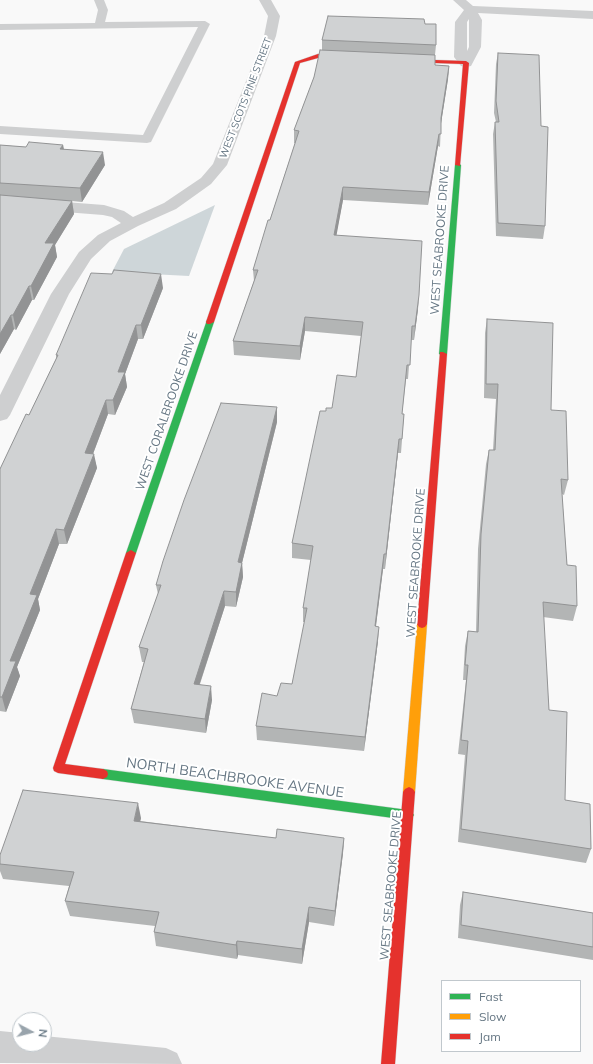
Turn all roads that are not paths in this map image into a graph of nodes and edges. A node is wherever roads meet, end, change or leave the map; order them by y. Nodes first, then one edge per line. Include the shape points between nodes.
1 (0, 0) edge
2 (4, 0) edge
3 (99, 0) edge
4 (265, 0) edge
5 (459, 0) edge
6 (470, 9) junction
7 (593, 15) edge
8 (99, 25) junction
9 (0, 28) edge
10 (354, 58) edge
11 (394, 60) edge
12 (466, 63) junction
13 (0, 130) edge
14 (0, 202) edge
15 (132, 223) junction
16 (0, 415) edge
17 (58, 768) joint
18 (408, 815) junction
19 (0, 1047) edge
20 (166, 1064) edge
21 (388, 1064) edge

1 - 2 street
3 - 8 lane via 103,10
4 - 15 street, WEST SCOTS PINE STREET via 274,16 270,36 220,165 206,181 170,206
5 - 6 street
6 - 7 street
6 - 12 street via 461,22 460,57
8 - 9 lane
8 - 13 lane via 205,24 147,139
10 - 17 street, WEST CORALBROOKE DRIVE via 318,56 298,62
11 - 12 street
12 - 18 street, WEST SEABROOKE DRIVE
14 - 15 street via 104,210 118,214
15 - 16 street, WEST SCOTS PINE STREET via 104,238 85,256 60,294
17 - 18 street, NORTH BEACHBROOKE AVENUE
18 - 21 street, WEST SEABROOKE DRIVE
19 - 20 street

